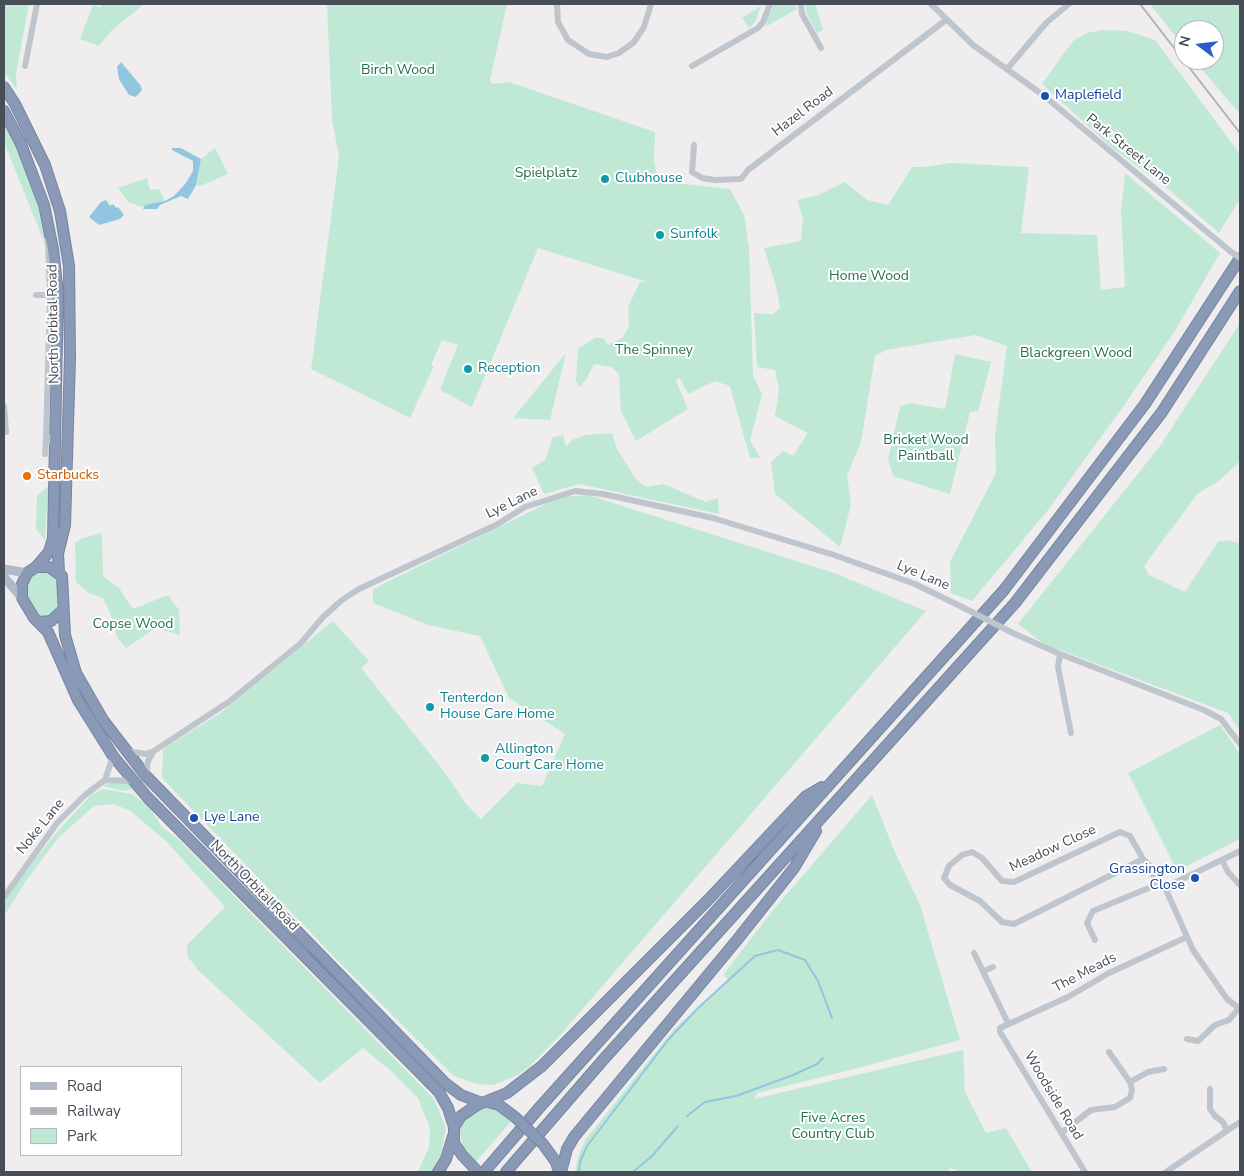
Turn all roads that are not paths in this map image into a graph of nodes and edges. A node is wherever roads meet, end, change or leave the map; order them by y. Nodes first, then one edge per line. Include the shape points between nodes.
1 (37, 4) edge
2 (557, 4) edge
3 (651, 4) edge
4 (770, 4) edge
5 (801, 4) edge
6 (931, 4) edge
7 (1070, 4) edge
8 (946, 20) junction
9 (821, 48) dead end
10 (25, 66) dead end
11 (692, 66) dead end
12 (1007, 69) junction
13 (4, 87) edge
14 (4, 111) edge
15 (694, 145) dead end
16 (49, 227) junction
17 (66, 246) junction
18 (1240, 258) edge
19 (56, 274) junction
20 (1240, 291) edge
21 (36, 295) dead end
22 (50, 295) junction
23 (4, 406) edge
24 (6, 432) dead end
25 (46, 436) junction
26 (56, 450) junction
27 (45, 454) dead end
28 (36, 567) junction
29 (4, 570) edge
30 (59, 572) junction
31 (27, 573) junction
32 (4, 577) edge
33 (22, 598) junction
34 (63, 610) junction
35 (40, 622) junction
36 (1060, 654) junction
37 (1071, 733) dead end
38 (1240, 744) edge
39 (125, 751) junction
40 (154, 751) junction
41 (113, 756) junction
42 (146, 776) junction
43 (105, 780) junction
44 (133, 781) junction
45 (831, 782) junction
46 (826, 815) junction
47 (1240, 851) edge
48 (1143, 859) junction
49 (1222, 860) junction
50 (1240, 884) edge
51 (1156, 885) junction
52 (1167, 890) junction
53 (4, 896) edge
54 (1187, 937) junction
55 (1094, 940) dead end
56 (974, 953) dead end
57 (993, 967) dead end
58 (984, 971) junction
59 (1240, 1008) edge
60 (1008, 1023) junction
61 (1000, 1032) joint
62 (1187, 1039) dead end
63 (1109, 1052) dead end
64 (1164, 1069) dead end
65 (1130, 1082) junction
66 (1210, 1089) dead end
67 (484, 1102) junction
68 (1240, 1122) edge
69 (1227, 1131) junction
70 (454, 1132) junction
71 (1061, 1133) junction
72 (475, 1169) edge
73 (438, 1172) edge
74 (484, 1172) edge
75 (506, 1172) edge
76 (560, 1172) edge
77 (1086, 1172) edge
78 (1166, 1172) edge

1 - 10 street
2 - 3 street via 558,22 568,40 589,54 607,56 619,53 634,42 644,27
4 - 11 street via 758,28
5 - 9 street via 802,14
6 - 8 street, Park Street Lane
7 - 12 street via 1047,22
8 - 12 street, Park Street Lane via 973,45
8 - 15 street, Hazel Road via 740,179 715,180 692,172
12 - 18 street, Park Street Lane, bridge
13 - 17 highway, North Orbital Road via 45,165 60,211
14 - 16 highway, North Orbital Road via 34,174
16 - 19 highway, North Orbital Road
16 - 22 street
17 - 19 highway
17 - 30 highway, North Orbital Road via 70,357 65,525 58,559
18 - 45 highway via 1145,404 1051,531 987,610
19 - 26 highway, North Orbital Road via 59,342
20 - 46 highway via 1162,412 1051,559
21 - 22 street
22 - 25 street
23 - 24 street
25 - 26 street
25 - 27 street
26 - 28 highway, North Orbital Road via 53,538 49,552
28 - 30 highway via 49,567
28 - 31 highway
29 - 31 main road
30 - 34 highway via 64,582
31 - 33 highway via 22,584
32 - 33 main road
33 - 35 highway
34 - 35 highway via 51,621
34 - 39 highway, North Orbital Road via 67,646 76,673
35 - 41 highway, North Orbital Road via 48,632 88,718
36 - 37 street via 1058,667
36 - 38 street via 1204,710 1221,719
36 - 40 street, Lye Lane, bridge via 915,584 834,555 722,521 576,491 525,507 496,525 359,589 342,600 301,643 230,701
39 - 40 street via 146,754
39 - 42 highway, North Orbital Road
40 - 42 street via 148,761
41 - 43 street
41 - 44 highway, North Orbital Road
42 - 67 highway, North Orbital Road via 445,1083 461,1095
43 - 44 street
43 - 53 street, Noke Lane via 57,823
44 - 70 highway, North Orbital Road via 439,1092 448,1108
45 - 67 highway via 805,797 708,900 542,1066 507,1094
45 - 74 highway
46 - 75 highway
46 - 76 highway via 783,882 574,1137
47 - 49 street
48 - 48 street, Meadow Close via 1014,924 1002,922 980,901 950,885 944,878 949,866 962,855 972,852 982,858 998,878 1014,882 1120,832 1130,836
48 - 51 street, Meadow Close via 1152,868
49 - 50 street
49 - 52 street
51 - 52 street
51 - 55 street via 1093,911 1087,923
52 - 54 street
54 - 59 street via 1223,994
54 - 60 street, The Meads via 1109,973 1068,997
56 - 58 street
57 - 58 street
58 - 60 street
59 - 62 street via 1229,1020 1215,1025 1198,1041
60 - 61 street, The Meads via 1000,1028
61 - 71 street, Woodside Road
63 - 65 street
64 - 65 street via 1148,1072
65 - 71 street via 1131,1095 1125,1102 1091,1110
66 - 69 street via 1210,1109
67 - 70 highway via 463,1113
67 - 76 highway, North Orbital Road, bridge via 499,1104 515,1116 542,1144
68 - 69 street
69 - 78 street
70 - 72 highway, North Orbital Road via 457,1149
70 - 73 highway via 446,1159
71 - 77 street, Woodside Road

